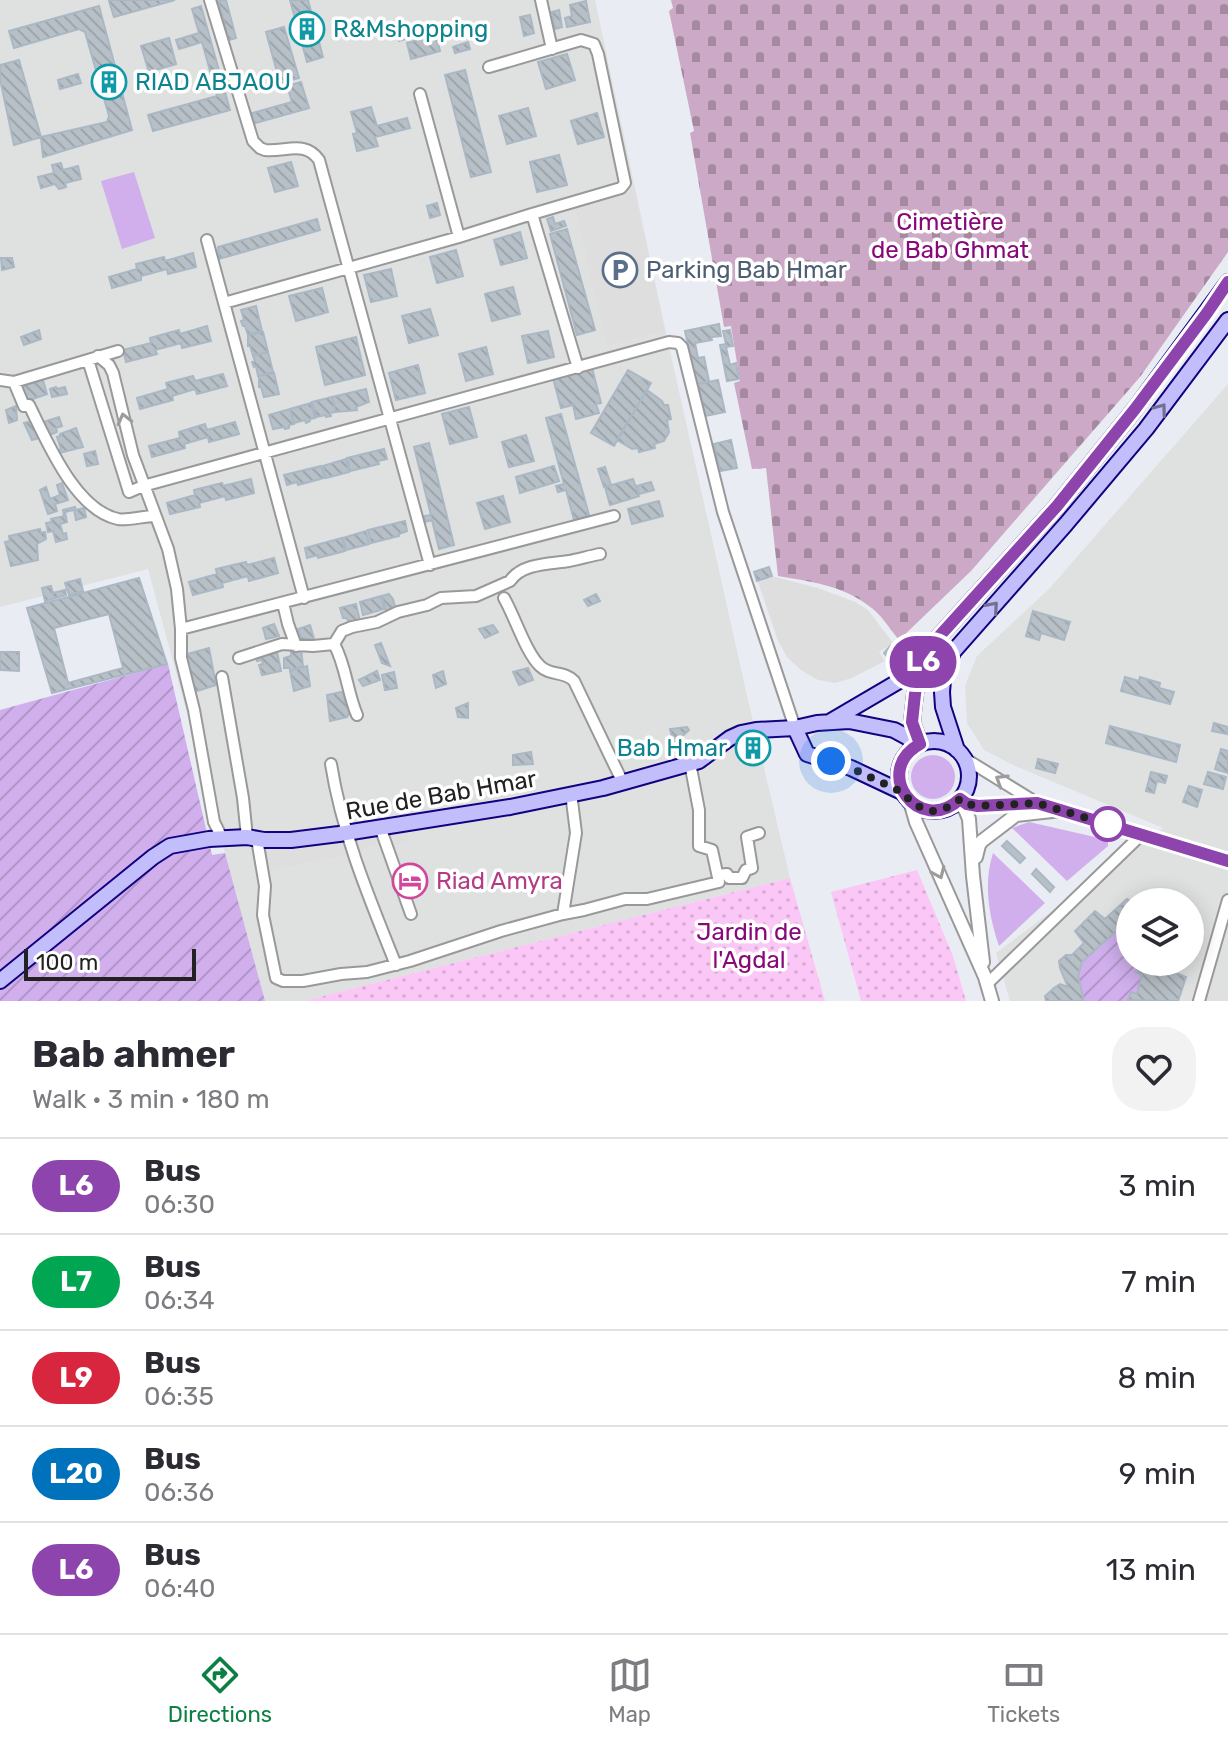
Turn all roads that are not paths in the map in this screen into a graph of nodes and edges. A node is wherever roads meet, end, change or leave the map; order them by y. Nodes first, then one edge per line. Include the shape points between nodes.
1 (210, 0) edge
2 (541, 0) edge
3 (552, 49) junction
4 (489, 67) dead end
5 (420, 94) dead end
6 (532, 214) junction
7 (459, 237) junction
8 (207, 240) dead end
9 (350, 268) junction
10 (1228, 282) edge
11 (224, 303) junction
12 (1228, 320) edge
13 (1224, 336) edge
14 (118, 351) dead end
15 (93, 358) junction
16 (578, 368) junction
17 (0, 380) edge
18 (14, 382) junction
19 (391, 418) junction
20 (264, 452) junction
21 (143, 486) junction
22 (154, 516) junction
23 (614, 516) dead end
24 (600, 554) dead end
25 (430, 565) junction
26 (304, 598) junction
27 (504, 598) dead end
28 (283, 603) junction
29 (181, 629) junction
30 (334, 644) junction
31 (296, 646) junction
32 (926, 657) junction
33 (239, 658) dead end
34 (222, 677) dead end
35 (357, 715) dead end
36 (831, 721) junction
37 (795, 728) junction
38 (918, 745) junction
39 (960, 754) junction
40 (690, 763) junction
41 (331, 764) dead end
42 (623, 783) junction
43 (571, 793) junction
44 (907, 797) junction
45 (958, 801) junction
46 (1037, 803) junction
47 (1061, 810) junction
48 (380, 827) junction
49 (347, 833) junction
50 (759, 833) dead end
51 (1141, 835) junction
52 (222, 838) junction
53 (252, 838) junction
54 (1228, 861) edge
55 (718, 875) junction
56 (973, 876) junction
57 (1228, 900) edge
58 (411, 914) dead end
59 (563, 914) junction
60 (396, 965) junction
61 (986, 980) junction
62 (0, 981) edge
63 (1201, 1000) edge
64 (992, 1001) edge

1 - 9 street via 253,141 265,150 313,152
2 - 3 street
3 - 4 street
3 - 6 street via 581,40 594,44 625,183
5 - 7 street
6 - 7 street
6 - 16 street
7 - 9 street
8 - 11 street
9 - 11 street
9 - 19 street
10 - 32 main road via 1086,470
11 - 20 street
12 - 13 main road
39 -> 13 main road via 942,699 953,652
14 - 15 street
15 - 18 street
21 -> 15 street via 113,373
15 - 21 street via 127,492
16 - 19 street
16 - 37 street via 669,342 682,347 723,512
17 - 18 street
18 - 22 street via 87,503 120,520
19 - 20 street
19 - 25 street
20 - 21 street
20 - 26 street
21 - 22 street
22 - 29 street via 168,549
23 - 25 street
24 - 30 street via 539,565 476,596 441,598 352,627
25 - 26 street
26 - 28 street
27 - 42 street via 537,662 574,681
28 - 29 street
28 - 31 street
29 - 52 street via 181,658 214,822
30 - 31 street
30 - 35 street
31 - 33 street via 273,646
32 - 36 main road via 906,677
32 - 38 main road via 916,684 912,722
34 - 53 street
36 - 37 main road, Rue de Bab Hmar
36 - 38 main road, Rue de Bab Hmar via 884,727
37 - 40 main road, Rue de Bab Hmar via 741,733
37 - 44 main road via 807,754 851,768
38 - 39 main road via 942,742
38 - 44 main road via 901,765 899,779
39 - 45 main road via 968,781
46 -> 39 street
40 - 42 main road, Rue de Bab Hmar
40 - 55 street via 701,819 699,846 712,850
41 - 49 street
42 - 43 main road, Rue de Bab Hmar
43 - 48 main road, Rue de Bab Hmar
43 - 59 street via 576,833
44 - 45 main road via 933,811
44 -> 61 street
45 - 46 street via 978,806
45 - 56 street via 969,819
46 - 47 street
47 - 51 street
47 - 56 street via 1016,815 993,832 979,845
48 - 49 main road, Rue de Bab Hmar
48 - 58 street
49 - 53 main road, Rue de Bab Hmar via 291,840
49 - 60 street
50 - 55 street via 747,837 752,868 742,878
51 - 54 street
51 - 61 street
52 - 53 main road, Rue de Bab Hmar
52 - 62 main road, Rue de Bab Hmar via 170,846
53 - 60 street via 265,886 263,915 276,978 303,981
55 - 59 street via 719,882
56 - 61 street
57 - 63 street
59 - 60 street
61 - 64 street

